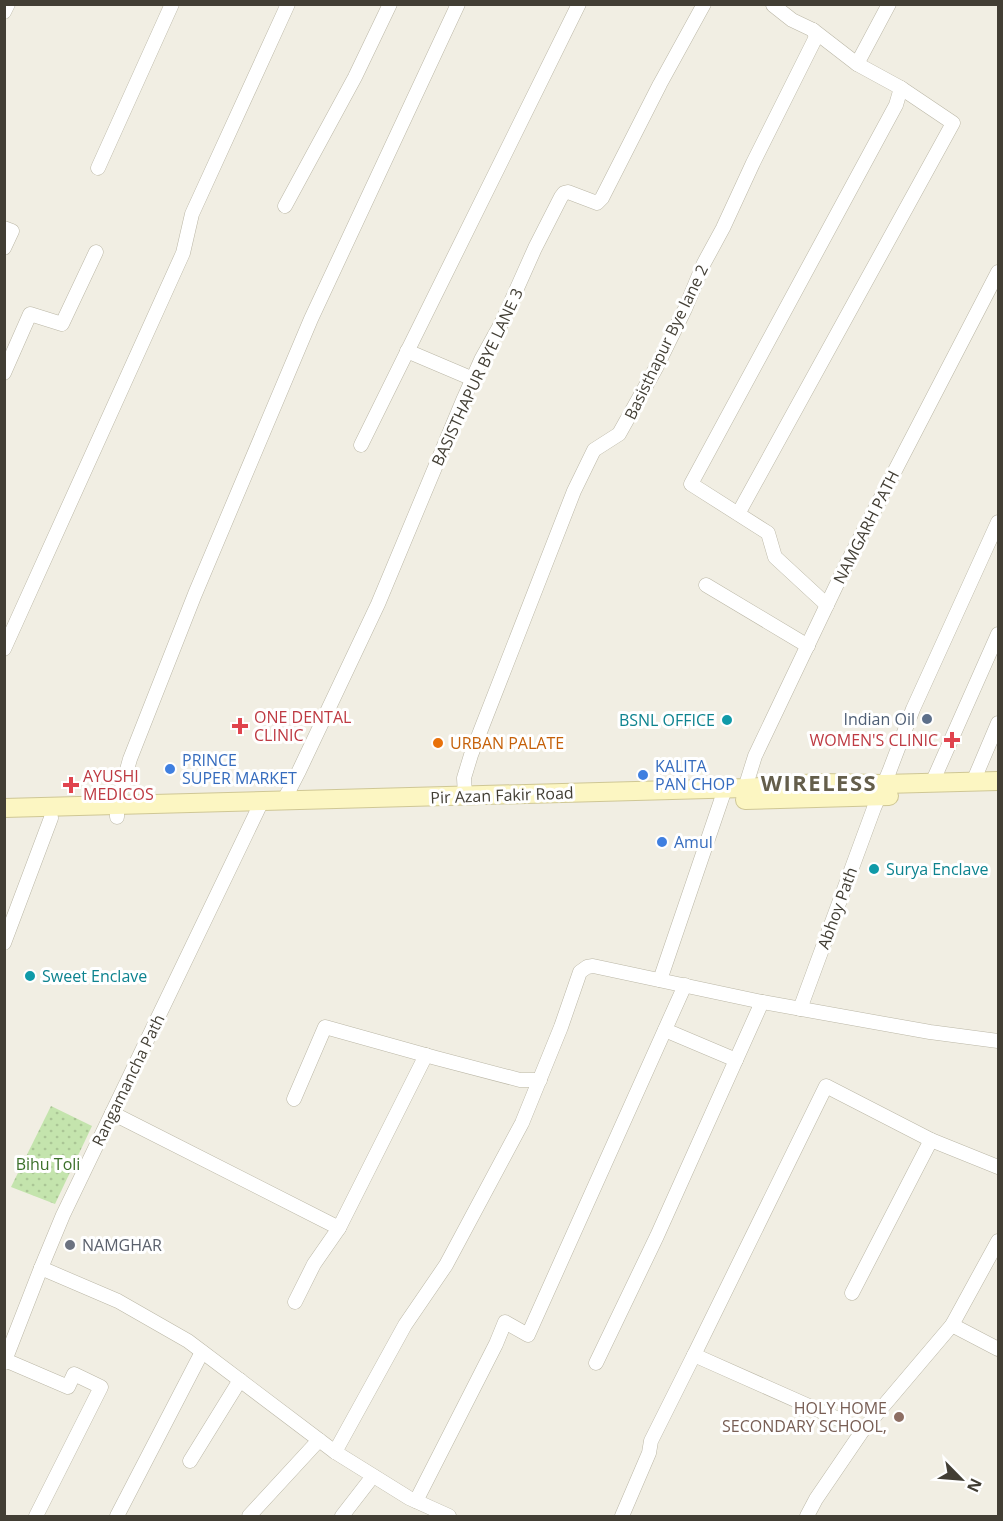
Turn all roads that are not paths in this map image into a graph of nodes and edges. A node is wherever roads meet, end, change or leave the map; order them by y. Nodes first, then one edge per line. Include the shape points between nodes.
1 (8, 4) edge
2 (172, 4) edge
3 (288, 4) edge
4 (390, 4) edge
5 (458, 4) edge
6 (579, 4) edge
7 (704, 4) edge
8 (889, 4) edge
9 (772, 5) edge
10 (4, 12) edge
11 (813, 30) junction
12 (858, 64) junction
13 (901, 88) junction
14 (98, 168) dead end
15 (285, 206) dead end
16 (4, 228) edge
17 (4, 248) edge
18 (96, 252) dead end
19 (999, 272) edge
20 (407, 351) junction
21 (4, 373) edge
22 (473, 379) junction
23 (361, 445) dead end
24 (738, 514) junction
25 (999, 522) edge
26 (706, 585) dead end
27 (827, 605) junction
28 (999, 634) edge
29 (808, 646) junction
30 (4, 649) edge
31 (999, 723) edge
32 (999, 781) edge
33 (973, 782) junction
34 (933, 783) junction
35 (745, 788) junction
36 (999, 793) edge
37 (723, 794) junction
38 (465, 795) junction
39 (879, 796) junction
40 (284, 800) junction
41 (259, 807) junction
42 (4, 808) edge
43 (117, 811) junction
44 (51, 818) junction
45 (4, 820) edge
46 (4, 943) edge
47 (660, 980) junction
48 (685, 985) junction
49 (762, 1002) junction
50 (800, 1009) junction
51 (665, 1030) junction
52 (999, 1041) edge
53 (426, 1055) junction
54 (736, 1060) junction
55 (540, 1080) junction
56 (294, 1099) dead end
57 (112, 1113) junction
58 (931, 1140) junction
59 (999, 1167) edge
60 (339, 1228) junction
61 (999, 1241) edge
62 (41, 1268) junction
63 (852, 1293) dead end
64 (295, 1302) dead end
65 (952, 1325) junction
66 (999, 1349) edge
67 (202, 1352) junction
68 (694, 1355) junction
69 (5, 1362) edge
70 (596, 1363) dead end
71 (240, 1380) junction
72 (863, 1430) junction
73 (319, 1440) junction
74 (335, 1452) junction
75 (190, 1461) dead end
76 (373, 1476) junction
77 (416, 1501) junction
78 (36, 1516) edge
79 (117, 1516) edge
80 (249, 1516) edge
81 (342, 1516) edge
82 (449, 1516) edge
83 (622, 1516) edge
84 (807, 1516) edge

1 - 10 street
2 - 14 street
3 - 30 street via 192,214 183,253
4 - 15 street
5 - 43 street via 311,319 195,594 130,759
6 - 20 street
7 - 22 street, BASISTHAPUR BYE LANE 3 via 602,198 597,203 568,192 561,197
8 - 12 street
9 - 11 street
11 - 12 street
11 - 38 street, Basisthapur Bye lane 2 via 816,37 805,61 657,366 620,434 594,450 574,491 471,755 464,778
12 - 13 street
13 - 24 street via 896,105 691,484
13 - 24 street via 954,123
16 - 17 street via 12,231
18 - 21 street via 62,324 30,314
19 - 27 street, NAMGARH PATH
20 - 22 street
20 - 23 street
22 - 40 street, BASISTHAPUR BYE LANE 3 via 378,604
24 - 27 street via 768,533 775,557
25 - 39 street, Abhoy Path via 913,709
26 - 29 street
27 - 29 street, NAMGARH PATH
28 - 34 street
29 - 35 street, NAMGARH PATH via 755,756
31 - 33 street
32 - 33 main road, Pir Azan Fakir Road
33 - 34 main road, Pir Azan Fakir Road
34 - 39 main road, Pir Azan Fakir Road
35 - 37 main road, Pir Azan Fakir Road
35 - 39 main road, Pir Azan Fakir Road via 819,783
36 - 39 main road, Pir Azan Fakir Road
37 - 38 main road, Pir Azan Fakir Road
37 - 39 main road, Pir Azan Fakir Road
37 - 41 main road, Pir Azan Fakir Road
37 - 47 street
38 - 40 main road, Pir Azan Fakir Road
39 - 50 street, Abhoy Path
40 - 41 main road, Pir Azan Fakir Road
41 - 43 main road, Pir Azan Fakir Road
41 - 57 street, Rangamancha Path
42 - 43 main road, Pir Azan Fakir Road
43 - 44 main road, Pir Azan Fakir Road
44 - 45 main road, Pir Azan Fakir Road
44 - 46 street
47 - 48 street
47 - 55 street via 593,966 580,972
48 - 49 street
48 - 51 street
49 - 50 street
49 - 54 street
50 - 52 street
51 - 54 street
51 - 77 street via 528,1335 505,1322
53 - 55 street via 520,1080
53 - 56 street via 325,1027
53 - 60 street
54 - 70 street
55 - 74 street via 522,1123 446,1265 405,1325
57 - 60 street
57 - 62 street, Rangamancha Path
58 - 59 street
58 - 63 street
58 - 68 street via 826,1086
60 - 64 street via 314,1264
61 - 65 street
62 - 67 street via 118,1301
62 - 69 street, Rangamancha Path
65 - 66 street
65 - 72 street
67 - 71 street
67 - 79 street
68 - 72 street
68 - 83 street via 651,1442
69 - 78 street via 68,1387 75,1374 101,1387
71 - 73 street
71 - 75 street
72 - 84 street
73 - 74 street
73 - 80 street
74 - 76 street
76 - 77 street
76 - 81 street
77 - 82 street

